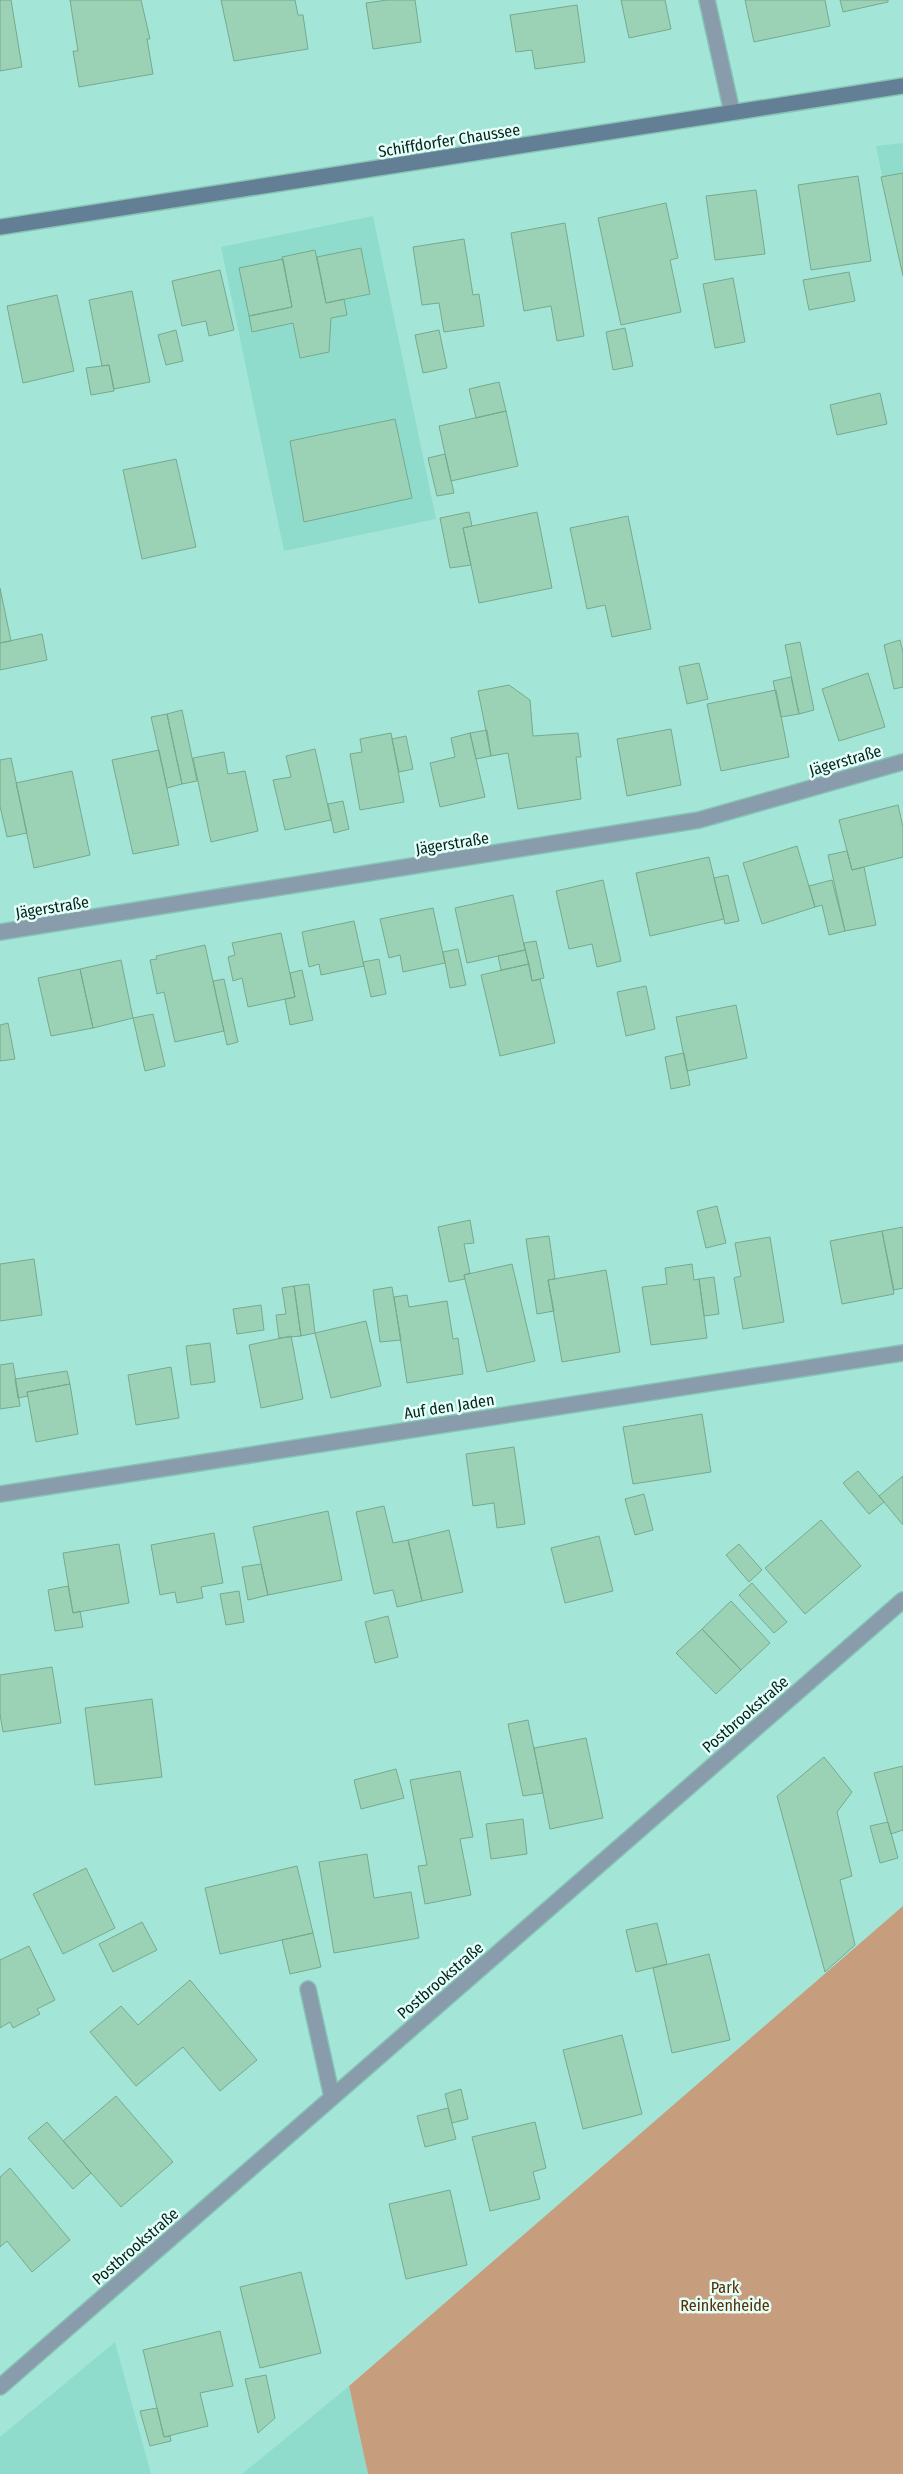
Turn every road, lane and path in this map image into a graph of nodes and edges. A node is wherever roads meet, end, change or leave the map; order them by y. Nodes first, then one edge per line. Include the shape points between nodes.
1 (707, 0) edge
2 (903, 86) edge
3 (732, 112) junction
4 (0, 227) edge
5 (903, 762) edge
6 (0, 932) edge
7 (903, 1352) edge
8 (0, 1494) edge
9 (903, 1600) edge
10 (308, 1989) dead end
11 (332, 2097) junction
12 (0, 2387) edge

1 - 3 street
2 - 3 street, Schiffdorfer Chaussee
3 - 4 street, Schiffdorfer Chaussee
5 - 6 street, Jägerstraße via 700,820
7 - 8 street, Auf den Jaden
9 - 11 street, Postbrookstraße
10 - 11 street
11 - 12 street, Postbrookstraße

